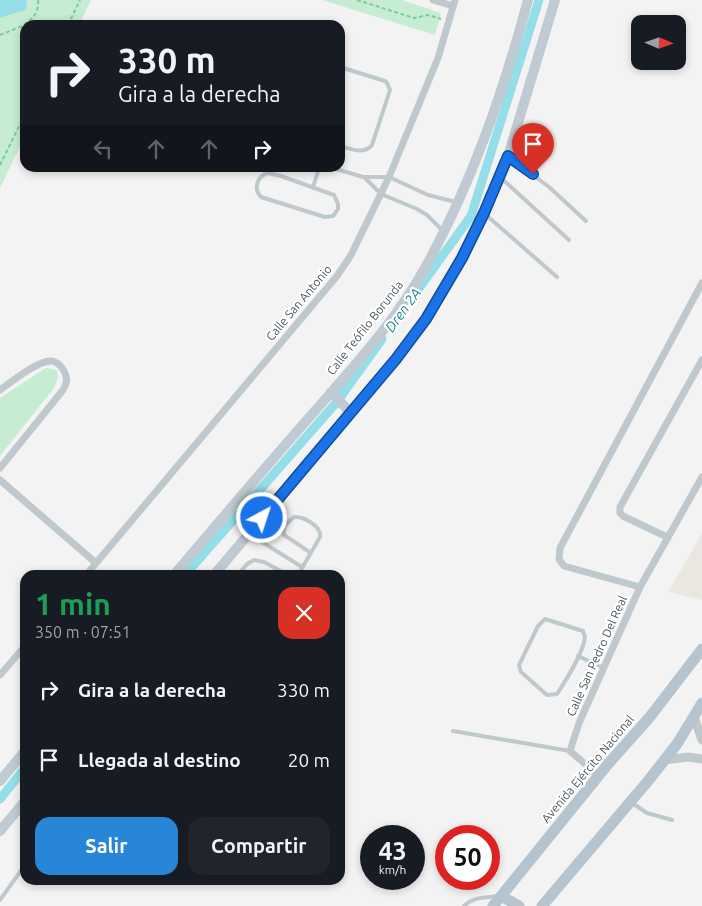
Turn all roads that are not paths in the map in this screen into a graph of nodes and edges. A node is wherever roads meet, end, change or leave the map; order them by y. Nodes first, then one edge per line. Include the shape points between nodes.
1 (433, 0) edge
2 (528, 0) edge
3 (555, 0) edge
4 (454, 3) edge
5 (345, 69) edge
6 (345, 147) edge
7 (508, 156) junction
8 (318, 172) edge
9 (345, 172) edge
10 (363, 177) junction
11 (388, 177) junction
12 (500, 177) junction
13 (313, 188) junction
14 (381, 194) junction
15 (458, 203) junction
16 (484, 213) junction
17 (586, 221) dead end
18 (443, 232) junction
19 (569, 240) dead end
20 (557, 277) dead end
21 (702, 283) edge
22 (702, 360) edge
23 (0, 390) edge
24 (333, 394) junction
25 (348, 410) junction
26 (0, 468) edge
27 (702, 477) edge
28 (0, 480) edge
29 (249, 533) junction
30 (667, 537) junction
31 (311, 553) junction
32 (96, 562) junction
33 (302, 567) junction
34 (90, 570) edge
35 (178, 570) edge
36 (218, 570) edge
37 (242, 570) edge
38 (279, 570) edge
39 (300, 570) edge
40 (640, 587) junction
41 (20, 652) edge
42 (578, 656) junction
43 (700, 657) edge
44 (604, 668) junction
45 (0, 675) edge
46 (702, 703) edge
47 (694, 717) junction
48 (453, 731) dead end
49 (702, 740) edge
50 (570, 751) junction
51 (20, 757) edge
52 (702, 759) edge
53 (664, 760) junction
54 (599, 776) junction
55 (0, 780) edge
56 (630, 802) junction
57 (20, 807) edge
58 (672, 820) dead end
59 (0, 830) edge
60 (20, 872) edge
61 (501, 896) junction
62 (0, 900) edge
63 (464, 906) edge
64 (493, 906) edge
65 (519, 906) edge
66 (542, 906) edge

1 - 4 street
2 - 15 main road, Calle Teófilo Borunda via 491,122
3 - 7 main road
4 - 11 street, Calle San Antonio via 438,58
5 - 6 lane via 384,81 390,90 369,149 362,151
7 - 12 main road
7 - 17 lane
8 - 13 lane
9 - 10 lane
10 - 11 lane
10 - 14 lane
11 - 14 street, Calle San Antonio
11 - 15 lane via 428,195
12 - 16 main road
12 - 19 lane
13 - 13 lane via 337,198 338,208 333,216 325,217 266,200 258,194 256,186 259,177 268,173
14 - 18 lane via 427,215
14 - 32 street, Calle San Antonio via 337,276
15 - 18 main road, Calle Teófilo Borunda
16 - 20 lane
16 - 25 main road via 426,319 396,359
18 - 24 main road, Calle Teófilo Borunda via 425,269 402,304
21 - 40 street via 560,548 559,559 564,566
22 - 30 street via 620,507 623,516
23 - 26 street via 39,364 54,361 61,365 66,375 63,390
24 - 25 main road
24 - 35 main road, Calle Teófilo Borunda
25 - 29 main road
27 - 30 street, Calle San Pedro Del Real
28 - 32 street
29 - 33 lane
29 - 36 main road
30 - 40 street, Calle San Pedro Del Real
31 - 31 lane via 284,535 285,525 294,517 300,517 321,532
31 - 33 lane
32 - 34 street, Calle San Antonio
33 - 39 lane
37 - 38 lane via 254,560
40 - 44 street, Calle San Pedro Del Real
41 - 45 street
42 - 42 lane via 586,640 583,632 545,619 538,626 519,665 521,672 546,695 554,696
42 - 44 lane
43 - 54 main road, Avenida Ejército Nacional
44 - 50 street, Calle San Pedro Del Real
46 - 47 main road
47 - 49 street
47 - 53 main road
48 - 50 lane
50 - 54 street
51 - 55 main road
52 - 53 street
53 - 56 main road
54 - 61 main road, Avenida Ejército Nacional
56 - 58 lane via 647,813
56 - 66 main road
57 - 59 main road
60 - 62 lane
61 - 63 lane via 477,898
61 - 64 main road, Avenida Ejército Nacional
61 - 65 main road

